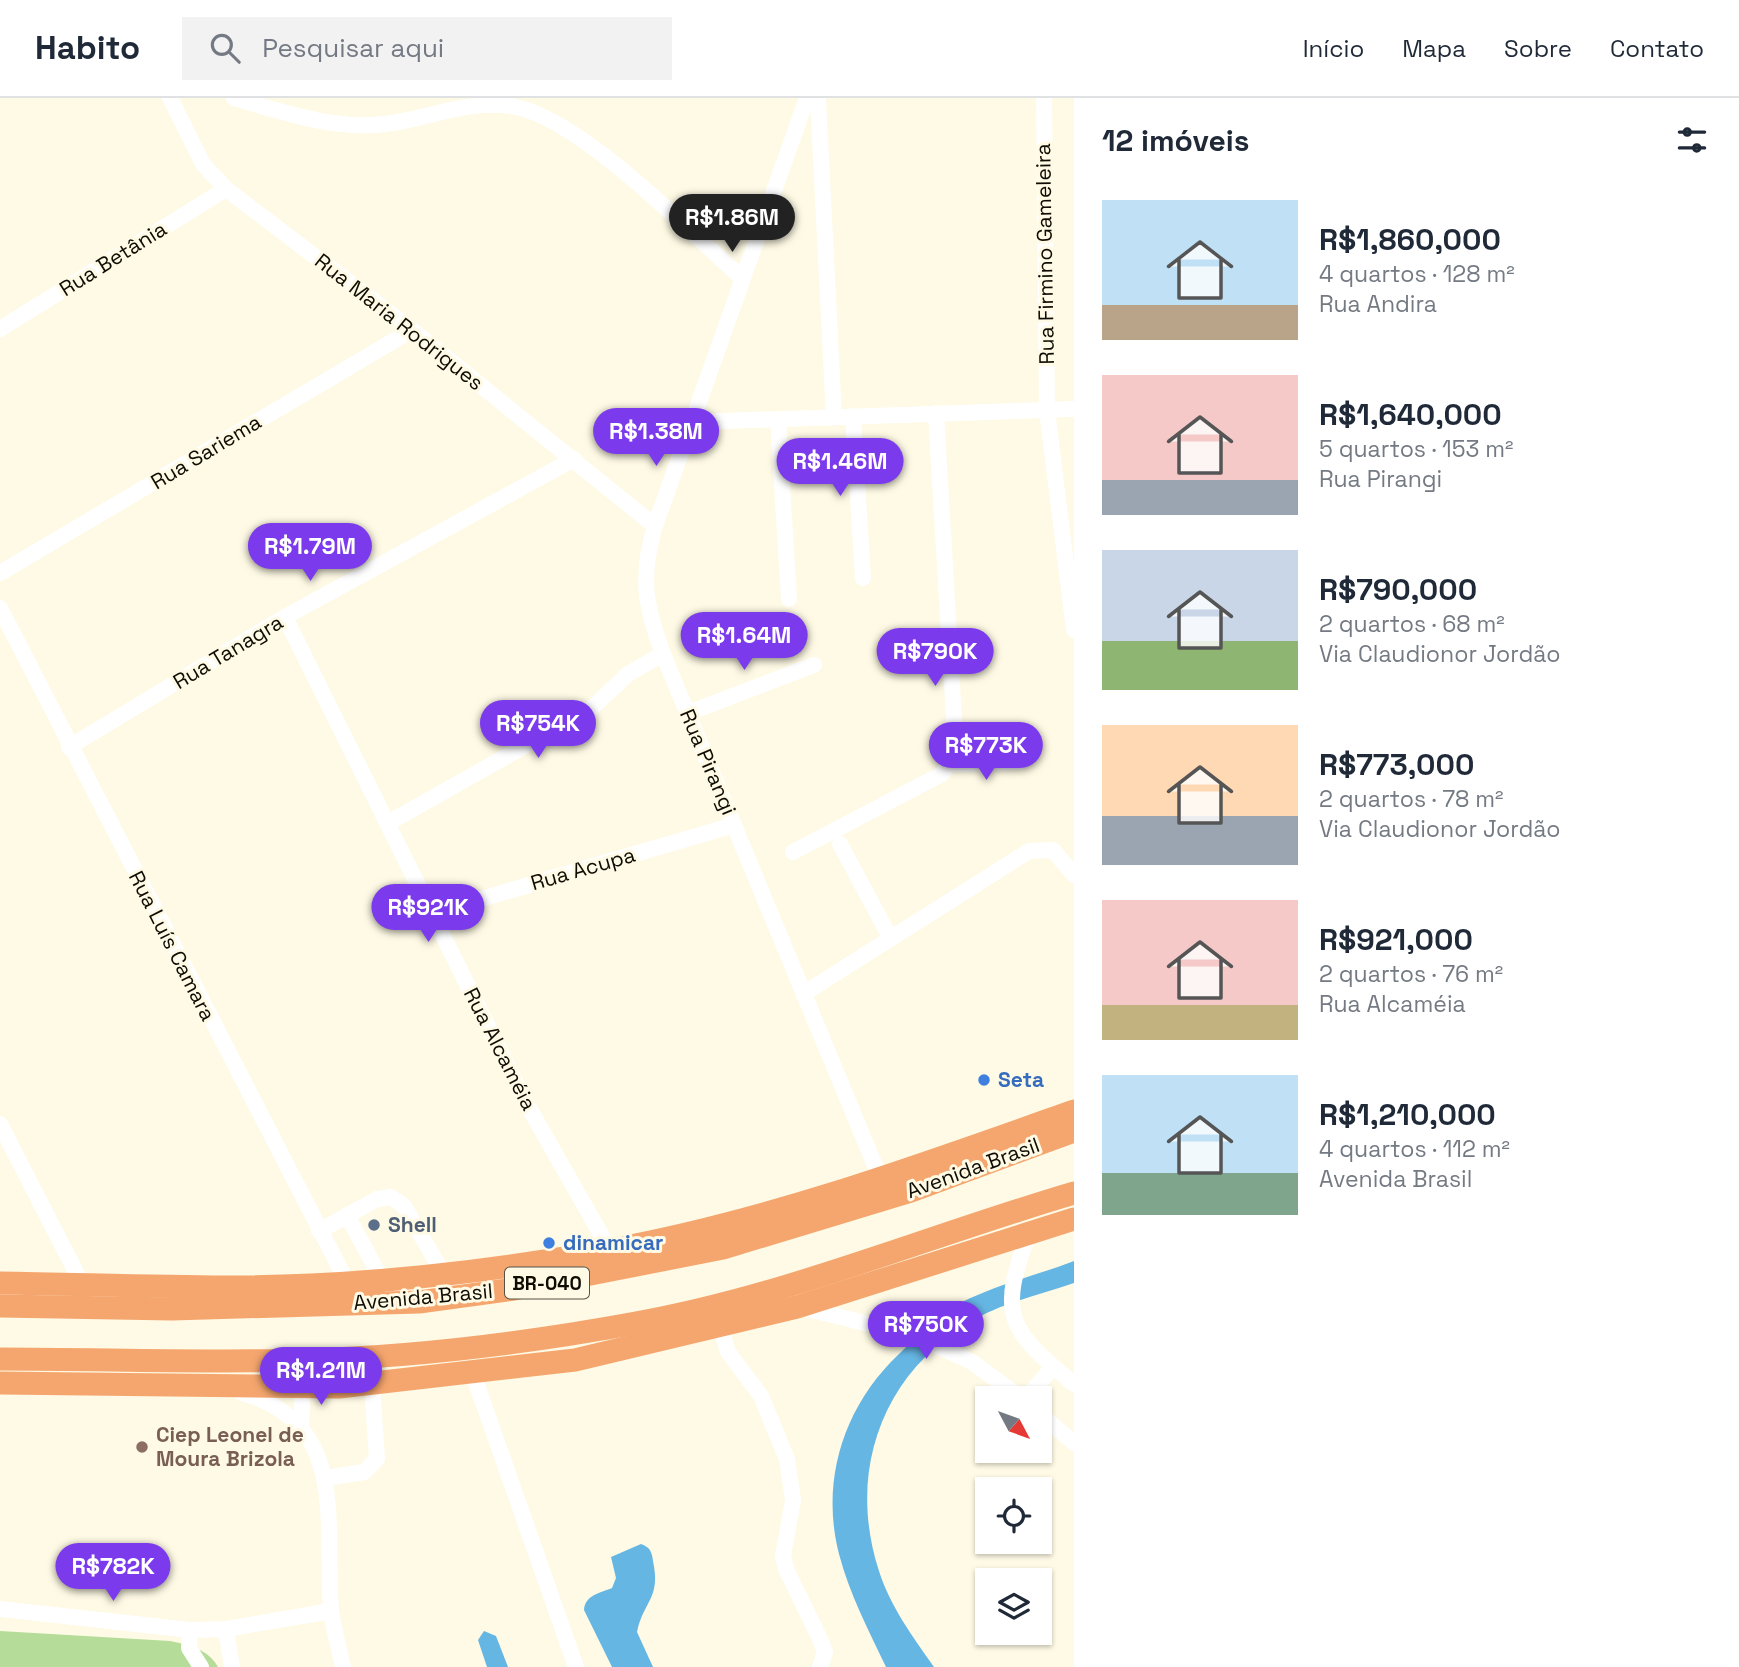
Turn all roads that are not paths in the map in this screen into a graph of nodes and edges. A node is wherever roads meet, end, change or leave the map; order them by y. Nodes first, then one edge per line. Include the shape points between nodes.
1 (170, 98) edge
2 (234, 98) edge
3 (807, 98) edge
4 (818, 98) edge
5 (1044, 98) edge
6 (453, 103) edge
7 (226, 189) junction
8 (743, 279) junction
9 (0, 329) edge
10 (412, 330) junction
11 (1074, 409) edge
12 (1047, 410) junction
13 (936, 413) junction
14 (853, 416) junction
15 (834, 417) junction
16 (778, 419) junction
17 (693, 422) junction
18 (574, 459) junction
19 (655, 526) junction
20 (0, 573) edge
21 (863, 578) dead end
22 (789, 599) dead end
23 (0, 608) edge
24 (285, 617) junction
25 (1074, 630) edge
26 (663, 654) junction
27 (814, 665) dead end
28 (688, 713) junction
29 (69, 747) junction
30 (1019, 762) dead end
31 (951, 764) junction
32 (388, 823) junction
33 (734, 825) junction
34 (840, 844) dead end
35 (793, 852) dead end
36 (1074, 875) edge
37 (433, 913) junction
38 (891, 939) junction
39 (803, 994) junction
40 (1074, 1111) edge
41 (0, 1124) edge
42 (1074, 1131) edge
43 (881, 1180) junction
44 (1074, 1193) edge
45 (347, 1215) junction
46 (1074, 1219) edge
47 (319, 1231) junction
48 (1029, 1233) junction
49 (610, 1250) junction
50 (443, 1273) junction
51 (382, 1280) junction
52 (346, 1282) junction
53 (0, 1283) edge
54 (82, 1284) junction
55 (0, 1306) edge
56 (797, 1307) junction
57 (172, 1309) junction
58 (720, 1325) junction
59 (0, 1359) edge
60 (1053, 1367) junction
61 (472, 1371) junction
62 (0, 1383) edge
63 (372, 1384) junction
64 (1074, 1384) edge
65 (207, 1385) junction
66 (303, 1386) junction
67 (1007, 1386) edge
68 (1035, 1386) edge
69 (1052, 1424) edge
70 (302, 1426) junction
71 (1074, 1443) edge
72 (325, 1478) junction
73 (0, 1609) edge
74 (331, 1611) junction
75 (226, 1629) junction
76 (190, 1630) junction
77 (201, 1667) edge
78 (232, 1667) edge
79 (342, 1667) edge
80 (576, 1667) edge
81 (820, 1667) edge

1 - 7 street, Rua Maria Rodrigues via 203,164
2 - 6 street via 350,125 386,124
3 - 8 street, Rua Pirangi
4 - 15 street
5 - 12 street, Rua Firmino Gameleira
6 - 8 street via 515,107 560,126 616,166
7 - 9 street, Rua Betânia
7 - 10 street, Rua Maria Rodrigues
8 - 17 street, Rua Pirangi
10 - 18 street, Rua Maria Rodrigues
10 - 20 street, Rua Sariema
11 - 12 street
12 - 13 street
12 - 25 street, Rua Firmino Gameleira
13 - 14 street
13 - 31 street via 956,742
14 - 15 street
14 - 21 street
15 - 16 street
16 - 17 street
16 - 22 street
17 - 19 street, Rua Pirangi
18 - 19 street, Rua Maria Rodrigues
18 - 24 street, Rua Tanagra
19 - 26 street, Rua Pirangi via 648,549 645,594
23 - 29 street, Rua Luís Camara
24 - 29 street, Rua Tanagra
24 - 32 street, Rua Alcaméia
26 - 28 street, Rua Pirangi
26 - 32 street via 628,674 592,708
27 - 28 street
28 - 33 street, Rua Pirangi
29 - 47 street, Rua Luís Camara
30 - 31 street
31 - 35 street via 942,774
32 - 37 street, Rua Alcaméia
33 - 37 street, Rua Acupa
33 - 39 street, Rua Pirangi
34 - 38 street
36 - 38 street via 1053,850 1029,851
37 - 49 street, Rua Alcaméia via 524,1100
38 - 39 street
39 - 43 street, Rua Pirangi
40 - 43 highway, Avenida Brasil
41 - 54 street
42 - 57 highway, Avenida Brasil / BR-040 via 911,1191 723,1248 657,1262 419,1302
43 - 49 highway, Avenida Brasil
44 - 59 highway, BR-040 via 777,1289 636,1324 455,1349 303,1360
45 - 47 street
45 - 50 street via 391,1197 404,1206
45 - 51 street
46 - 48 highway
47 - 52 street, Rua Luís Camara
48 - 56 highway
48 - 60 street via 1012,1277 1014,1325
49 - 50 highway, Avenida Brasil
49 - 57 highway via 539,1272 439,1286 221,1299
50 - 51 highway, Avenida Brasil
51 - 52 highway, Avenida Brasil
52 - 54 highway, Avenida Brasil via 228,1287
53 - 54 highway, Avenida Brasil
55 - 57 highway, Avenida Brasil / BR-040
56 - 58 highway
56 - 67 street via 913,1335 954,1353
58 - 61 highway via 575,1360
58 - 81 street via 727,1352 761,1396 787,1459 793,1500 783,1556 825,1652
60 - 64 street
60 - 68 street
61 - 63 highway
61 - 80 street
62 - 65 highway
63 - 66 highway
63 - 72 street via 377,1459 364,1472
65 - 66 highway
65 - 70 street via 262,1398
66 - 70 street
69 - 71 street
70 - 72 street
72 - 74 street
73 - 76 street
74 - 75 street
74 - 79 street
75 - 76 street
75 - 78 street
76 - 77 street via 189,1648

